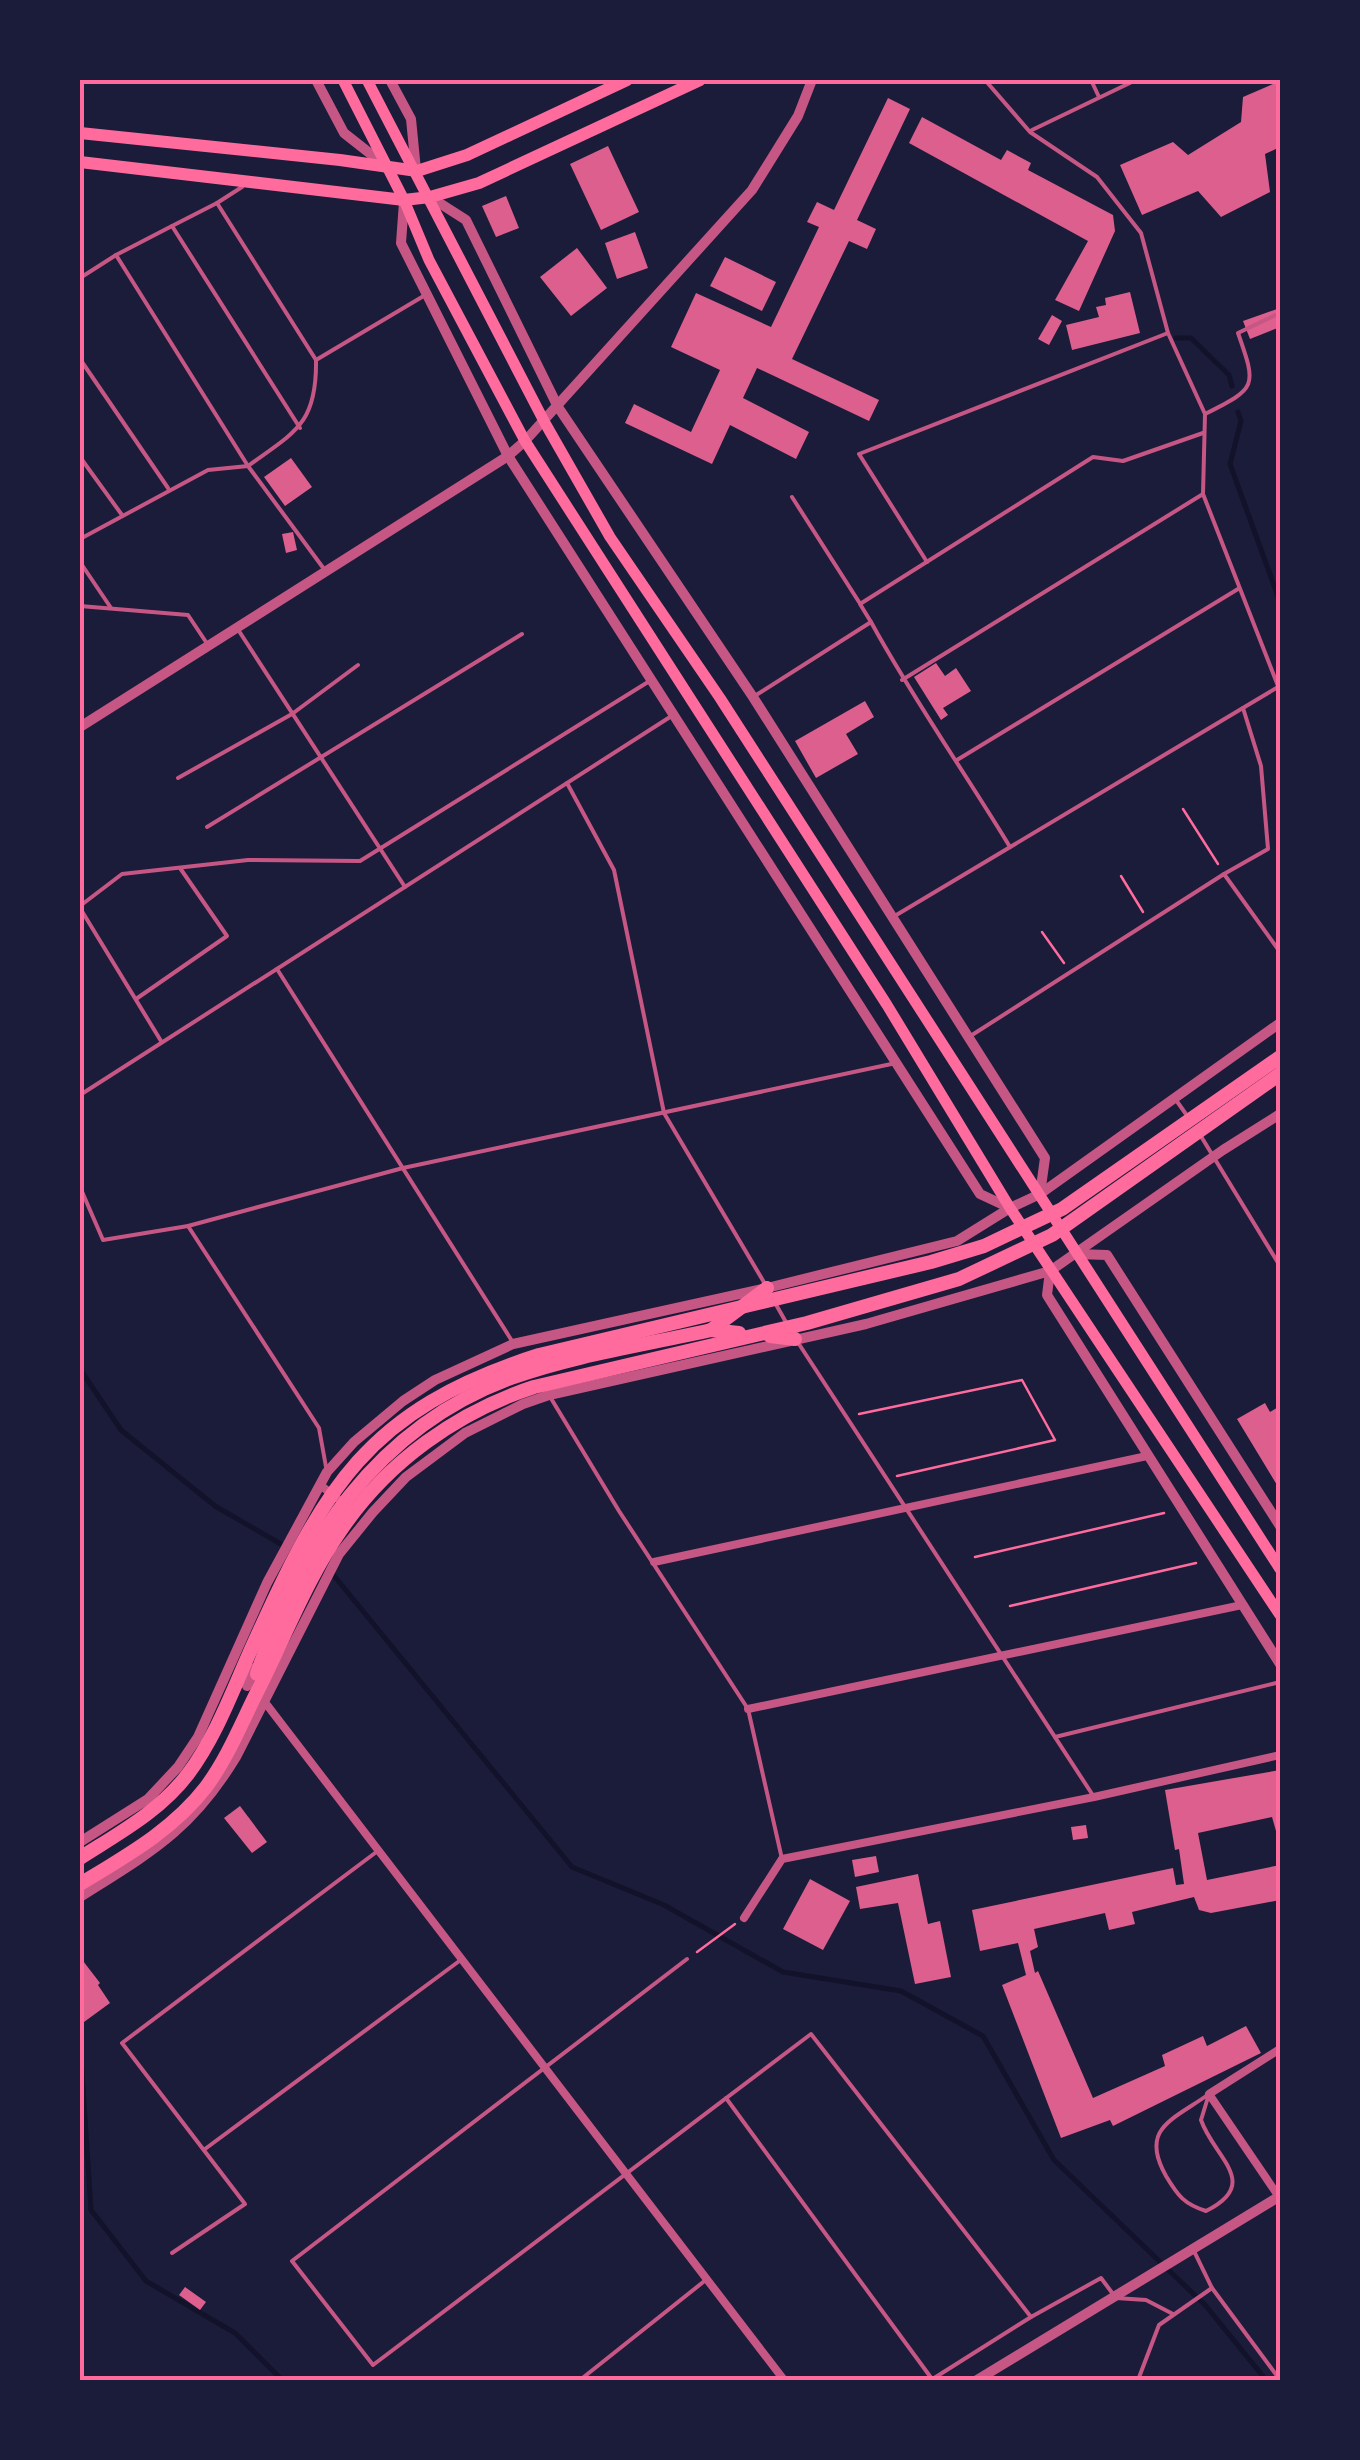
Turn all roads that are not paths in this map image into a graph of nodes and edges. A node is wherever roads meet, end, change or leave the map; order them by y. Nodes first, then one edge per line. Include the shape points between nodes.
1 (316, 80) edge
2 (343, 80) edge
3 (367, 80) edge
4 (390, 80) edge
5 (626, 80) edge
6 (700, 80) edge
7 (812, 80) edge
8 (986, 80) edge
9 (1091, 80) edge
10 (1136, 80) edge
11 (599, 86) edge
12 (1099, 97) junction
13 (80, 132) edge
14 (1030, 132) junction
15 (80, 162) edge
16 (389, 168) junction
17 (416, 171) junction
18 (249, 182) junction
19 (430, 197) junction
20 (404, 200) junction
21 (217, 203) junction
22 (172, 226) junction
23 (116, 255) junction
24 (80, 278) edge
25 (427, 293) junction
26 (1280, 313) edge
27 (1168, 333) junction
28 (80, 360) edge
29 (316, 360) junction
30 (558, 408) junction
31 (1205, 414) junction
32 (544, 423) junction
33 (300, 428) junction
34 (1204, 433) junction
35 (525, 440) junction
36 (508, 456) junction
37 (80, 457) edge
38 (248, 466) junction
39 (168, 488) junction
40 (1203, 494) junction
41 (792, 497) dead end
42 (122, 515) junction
43 (80, 538) edge
44 (80, 562) edge
45 (927, 562) junction
46 (326, 572) junction
47 (1238, 589) junction
48 (860, 604) junction
49 (80, 606) edge
50 (112, 608) junction
51 (870, 622) junction
52 (238, 628) junction
53 (522, 634) dead end
54 (208, 646) junction
55 (358, 664) dead end
56 (651, 680) junction
57 (902, 680) junction
58 (1279, 689) edge
59 (753, 698) junction
60 (1244, 708) junction
61 (292, 714) junction
62 (673, 715) junction
63 (80, 728) edge
64 (321, 760) junction
65 (957, 760) junction
66 (178, 778) dead end
67 (567, 783) junction
68 (208, 827) dead end
69 (1010, 847) junction
70 (378, 849) junction
71 (180, 868) junction
72 (1224, 874) junction
73 (405, 887) junction
74 (80, 907) edge
75 (893, 917) junction
76 (1280, 952) edge
77 (277, 969) junction
78 (136, 999) junction
79 (1280, 1022) edge
80 (967, 1038) junction
81 (162, 1042) junction
82 (1280, 1057) edge
83 (898, 1062) junction
84 (1280, 1074) edge
85 (80, 1095) edge
86 (1174, 1098) junction
87 (664, 1113) junction
88 (1280, 1114) edge
89 (1200, 1122) junction
90 (1216, 1155) junction
91 (402, 1168) junction
92 (80, 1188) edge
93 (1040, 1194) junction
94 (1010, 1208) junction
95 (188, 1226) junction
96 (1076, 1254) junction
97 (1280, 1266) edge
98 (1050, 1270) junction
99 (767, 1288) junction
100 (711, 1330) junction
101 (796, 1339) junction
102 (514, 1344) junction
103 (549, 1395) junction
104 (1146, 1456) junction
105 (327, 1472) junction
106 (324, 1488) junction
107 (904, 1508) junction
108 (366, 1521) junction
109 (1280, 1526) edge
110 (654, 1562) junction
111 (1280, 1569) edge
112 (1242, 1605) junction
113 (1280, 1616) edge
114 (266, 1646) junction
115 (1002, 1655) junction
116 (1280, 1664) edge
117 (228, 1676) junction
118 (1280, 1682) edge
119 (246, 1686) junction
120 (266, 1702) junction
121 (748, 1710) junction
122 (224, 1712) junction
123 (242, 1723) junction
124 (1055, 1736) junction
125 (1280, 1755) edge
126 (1094, 1797) junction
127 (80, 1842) edge
128 (378, 1850) junction
129 (80, 1858) edge
130 (782, 1859) junction
131 (80, 1884) edge
132 (80, 1897) edge
133 (744, 1918) road end
134 (687, 1958) road end
135 (462, 1959) junction
136 (1280, 2050) edge
137 (545, 2068) junction
138 (1210, 2094) junction
139 (726, 2098) junction
140 (205, 2150) junction
141 (627, 2174) junction
142 (1279, 2197) edge
143 (1194, 2250) junction
144 (172, 2253) dead end
145 (707, 2279) junction
146 (1212, 2288) junction
147 (1116, 2298) junction
148 (1173, 2314) junction
149 (1031, 2317) junction
150 (580, 2380) edge
151 (784, 2380) edge
152 (931, 2380) edge
153 (977, 2380) edge
154 (1138, 2380) edge
155 (1280, 2380) edge

1 - 16 street via 344,133
2 - 16 main road
3 - 17 main road
4 - 17 street via 410,119
5 - 11 main road
6 - 19 main road via 479,183
7 - 30 street via 752,190
8 - 14 lane
9 - 12 lane
10 - 12 lane
11 - 17 main road via 468,155
12 - 14 lane
13 - 16 main road
14 - 27 lane via 1097,177 1141,233
15 - 18 main road
16 - 17 main road
16 - 20 main road
17 - 19 main road
18 - 20 main road
18 - 21 lane
19 - 20 main road
19 - 30 street via 466,220
19 - 32 main road
20 - 25 street via 400,242
20 - 35 main road
21 - 22 lane
21 - 29 lane
22 - 23 lane
22 - 33 lane
23 - 24 lane
23 - 38 lane
25 - 29 lane
25 - 36 street
26 - 31 lane via 1238,332 1251,370 1249,386
27 - 31 lane
27 - 45 lane via 858,454
28 - 39 lane
29 - 33 lane via 316,391
30 - 32 street
30 - 59 street
31 - 34 lane
32 - 35 street
32 - 93 main road via 610,537
33 - 38 lane
34 - 40 lane
34 - 45 lane via 1123,461 1093,457
35 - 36 street
35 - 94 main road
36 - 46 street
36 - 56 street
37 - 42 lane
38 - 39 lane via 208,470
38 - 46 lane
39 - 42 lane
40 - 47 lane
40 - 57 lane
41 - 48 lane
42 - 43 lane
44 - 50 lane
45 - 48 lane
46 - 52 street
47 - 58 lane
47 - 65 lane
48 - 51 lane
49 - 50 lane
50 - 54 lane via 188,615
51 - 57 lane
51 - 59 lane
52 - 54 street
52 - 61 lane
53 - 64 lane
54 - 63 street
55 - 61 lane
56 - 62 street
56 - 70 lane
57 - 65 lane
58 - 60 lane
59 - 75 street
60 - 69 lane
60 - 72 lane via 1261,766 1268,849
61 - 64 lane
61 - 66 lane
62 - 67 lane
62 - 83 street
64 - 68 lane
64 - 70 lane
65 - 69 lane
67 - 73 lane
67 - 87 lane via 614,870
69 - 75 lane
70 - 71 lane via 360,861 248,860
70 - 73 lane
71 - 74 lane via 122,874
71 - 78 lane via 227,936
72 - 76 lane
72 - 80 lane
73 - 77 lane
74 - 78 lane
75 - 80 street
77 - 81 lane
77 - 91 lane
78 - 81 lane
79 - 86 street
80 - 93 street via 1045,1158
81 - 85 lane
82 - 89 highway
83 - 87 lane
83 - 94 street via 980,1194
84 - 89 highway
86 - 90 lane
86 - 93 street
87 - 91 lane
87 - 99 lane
88 - 90 street
89 - 122 highway via 1062,1210 984,1246 539,1356 423,1405 335,1486 292,1561
89 - 123 highway via 1052,1235 958,1279 807,1323 534,1387 441,1432 405,1458 341,1529
90 - 96 street
90 - 97 lane
91 - 95 lane
91 - 102 lane
92 - 95 lane via 103,1240
93 - 94 street
93 - 96 main road
94 - 98 main road
94 - 99 street via 956,1241
95 - 105 lane via 319,1428
96 - 98 street
96 - 109 street via 1107,1255
96 - 111 main road
98 - 101 street
98 - 104 street via 1047,1295
98 - 113 main road
99 - 100 highway
99 - 101 lane
99 - 102 street
100 - 101 highway
100 - 114 highway via 536,1370 486,1389 417,1429 337,1508
101 - 103 street
101 - 107 lane
102 - 105 street via 403,1401
103 - 108 street via 439,1450
103 - 110 lane
104 - 107 street
104 - 112 street
105 - 106 street
105 - 117 street via 267,1583
106 - 108 street
106 - 119 street via 316,1540
107 - 110 street
107 - 115 lane
108 - 120 street via 339,1554
110 - 121 lane
112 - 115 street
112 - 116 street
114 - 122 highway
114 - 123 highway
115 - 121 street
115 - 124 lane
117 - 119 street
117 - 127 street via 178,1766 148,1799
118 - 124 lane
119 - 120 street
120 - 128 street
120 - 132 street via 193,1817
121 - 130 lane
122 - 129 highway via 165,1800
123 - 131 highway via 182,1813
124 - 126 lane
125 - 126 street
126 - 130 street
128 - 135 street
128 - 140 lane via 122,2043
130 - 133 street
134 - 137 lane
135 - 137 street
135 - 140 lane
136 - 138 street
137 - 141 street
137 - 141 lane via 292,2261 373,2365
138 - 138 lane via 1164,2127 1154,2150 1180,2199 1206,2211 1233,2189 1233,2174 1201,2120
138 - 142 street
139 - 141 lane
139 - 149 lane via 812,2034
139 - 152 lane
140 - 144 lane via 246,2204
141 - 145 street
142 - 143 street
143 - 146 lane
143 - 147 street
145 - 150 lane
145 - 151 street
146 - 148 lane
146 - 155 lane
147 - 148 lane via 1146,2300
147 - 149 lane via 1101,2278
147 - 153 street
148 - 154 lane via 1159,2325
149 - 152 lane

